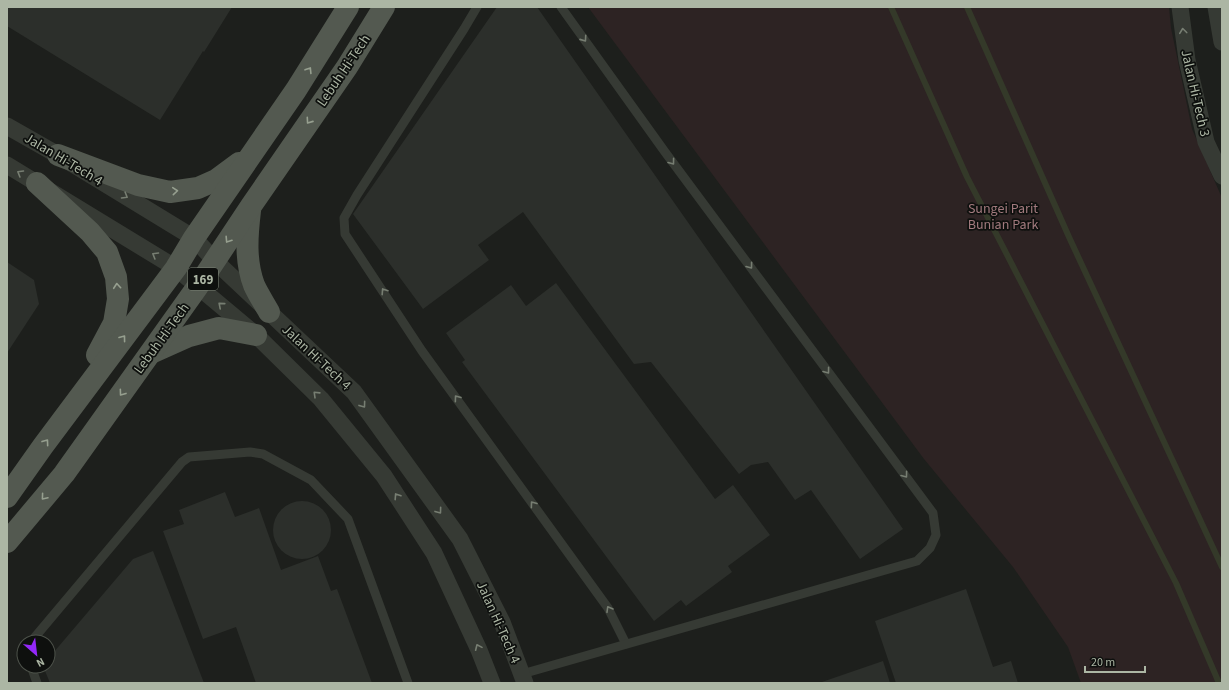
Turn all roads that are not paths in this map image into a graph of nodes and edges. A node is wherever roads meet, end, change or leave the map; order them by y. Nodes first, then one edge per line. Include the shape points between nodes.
1 (348, 7) edge
2 (384, 7) edge
3 (476, 7) edge
4 (561, 7) edge
5 (1180, 7) edge
6 (1216, 7) edge
7 (1222, 42) edge
8 (7, 126) edge
9 (252, 154) junction
10 (58, 155) junction
11 (7, 165) edge
12 (1222, 176) edge
13 (37, 183) junction
14 (251, 206) junction
15 (194, 238) junction
16 (215, 261) junction
17 (176, 268) junction
18 (198, 286) junction
19 (269, 312) junction
20 (256, 336) junction
21 (151, 353) junction
22 (60, 423) junction
23 (7, 497) edge
24 (7, 542) edge
25 (37, 634) edge
26 (626, 644) junction
27 (524, 678) edge
28 (408, 683) edge
29 (492, 683) edge

9 -> 1 main road, Lebuh Hi-Tech / 169
2 -> 14 main road, Lebuh Hi-Tech / 169 via 347,67
26 -> 3 lane via 608,608 422,351 345,234 344,218 357,195
4 -> 26 lane via 933,513 936,535 930,548 917,561
12 -> 5 street, Jalan Hi-Tech 3 via 1206,142 1187,60
6 - 7 street
8 - 10 street, Jalan Hi-Tech 4
10 -> 9 main road via 138,186 170,192 198,188 216,180
9 - 15 main road, Lebuh Hi-Tech / 169
10 -> 15 street, Jalan Hi-Tech 4
13 -> 11 street, Jalan Hi-Tech 4
17 -> 13 street, Jalan Hi-Tech 4
22 -> 13 main road via 114,324 118,299 116,276 107,252 90,232
14 -> 16 main road, Lebuh Hi-Tech / 169
14 - 19 main road via 247,238 248,264 254,286
15 - 16 street, Jalan Hi-Tech 4
15 - 17 main road, Lebuh Hi-Tech / 169
16 - 18 main road, Lebuh Hi-Tech / 169
16 - 19 street, Jalan Hi-Tech 4
17 - 18 street, Jalan Hi-Tech 4
22 -> 17 main road, Lebuh Hi-Tech / 169
20 -> 18 street, Jalan Hi-Tech 4
18 - 21 main road, Lebuh Hi-Tech / 169
19 -> 27 street, Jalan Hi-Tech 4 via 354,392 460,539 502,622
20 - 21 main road via 218,328 189,336
29 -> 20 street, Jalan Hi-Tech 4 via 434,553 384,476 321,399
21 -> 24 main road, Lebuh Hi-Tech / 169 via 64,474
23 -> 22 main road, Lebuh Hi-Tech / 169
25 - 28 lane via 182,462 189,457 250,452 263,454 312,480 348,519
26 - 27 lane

